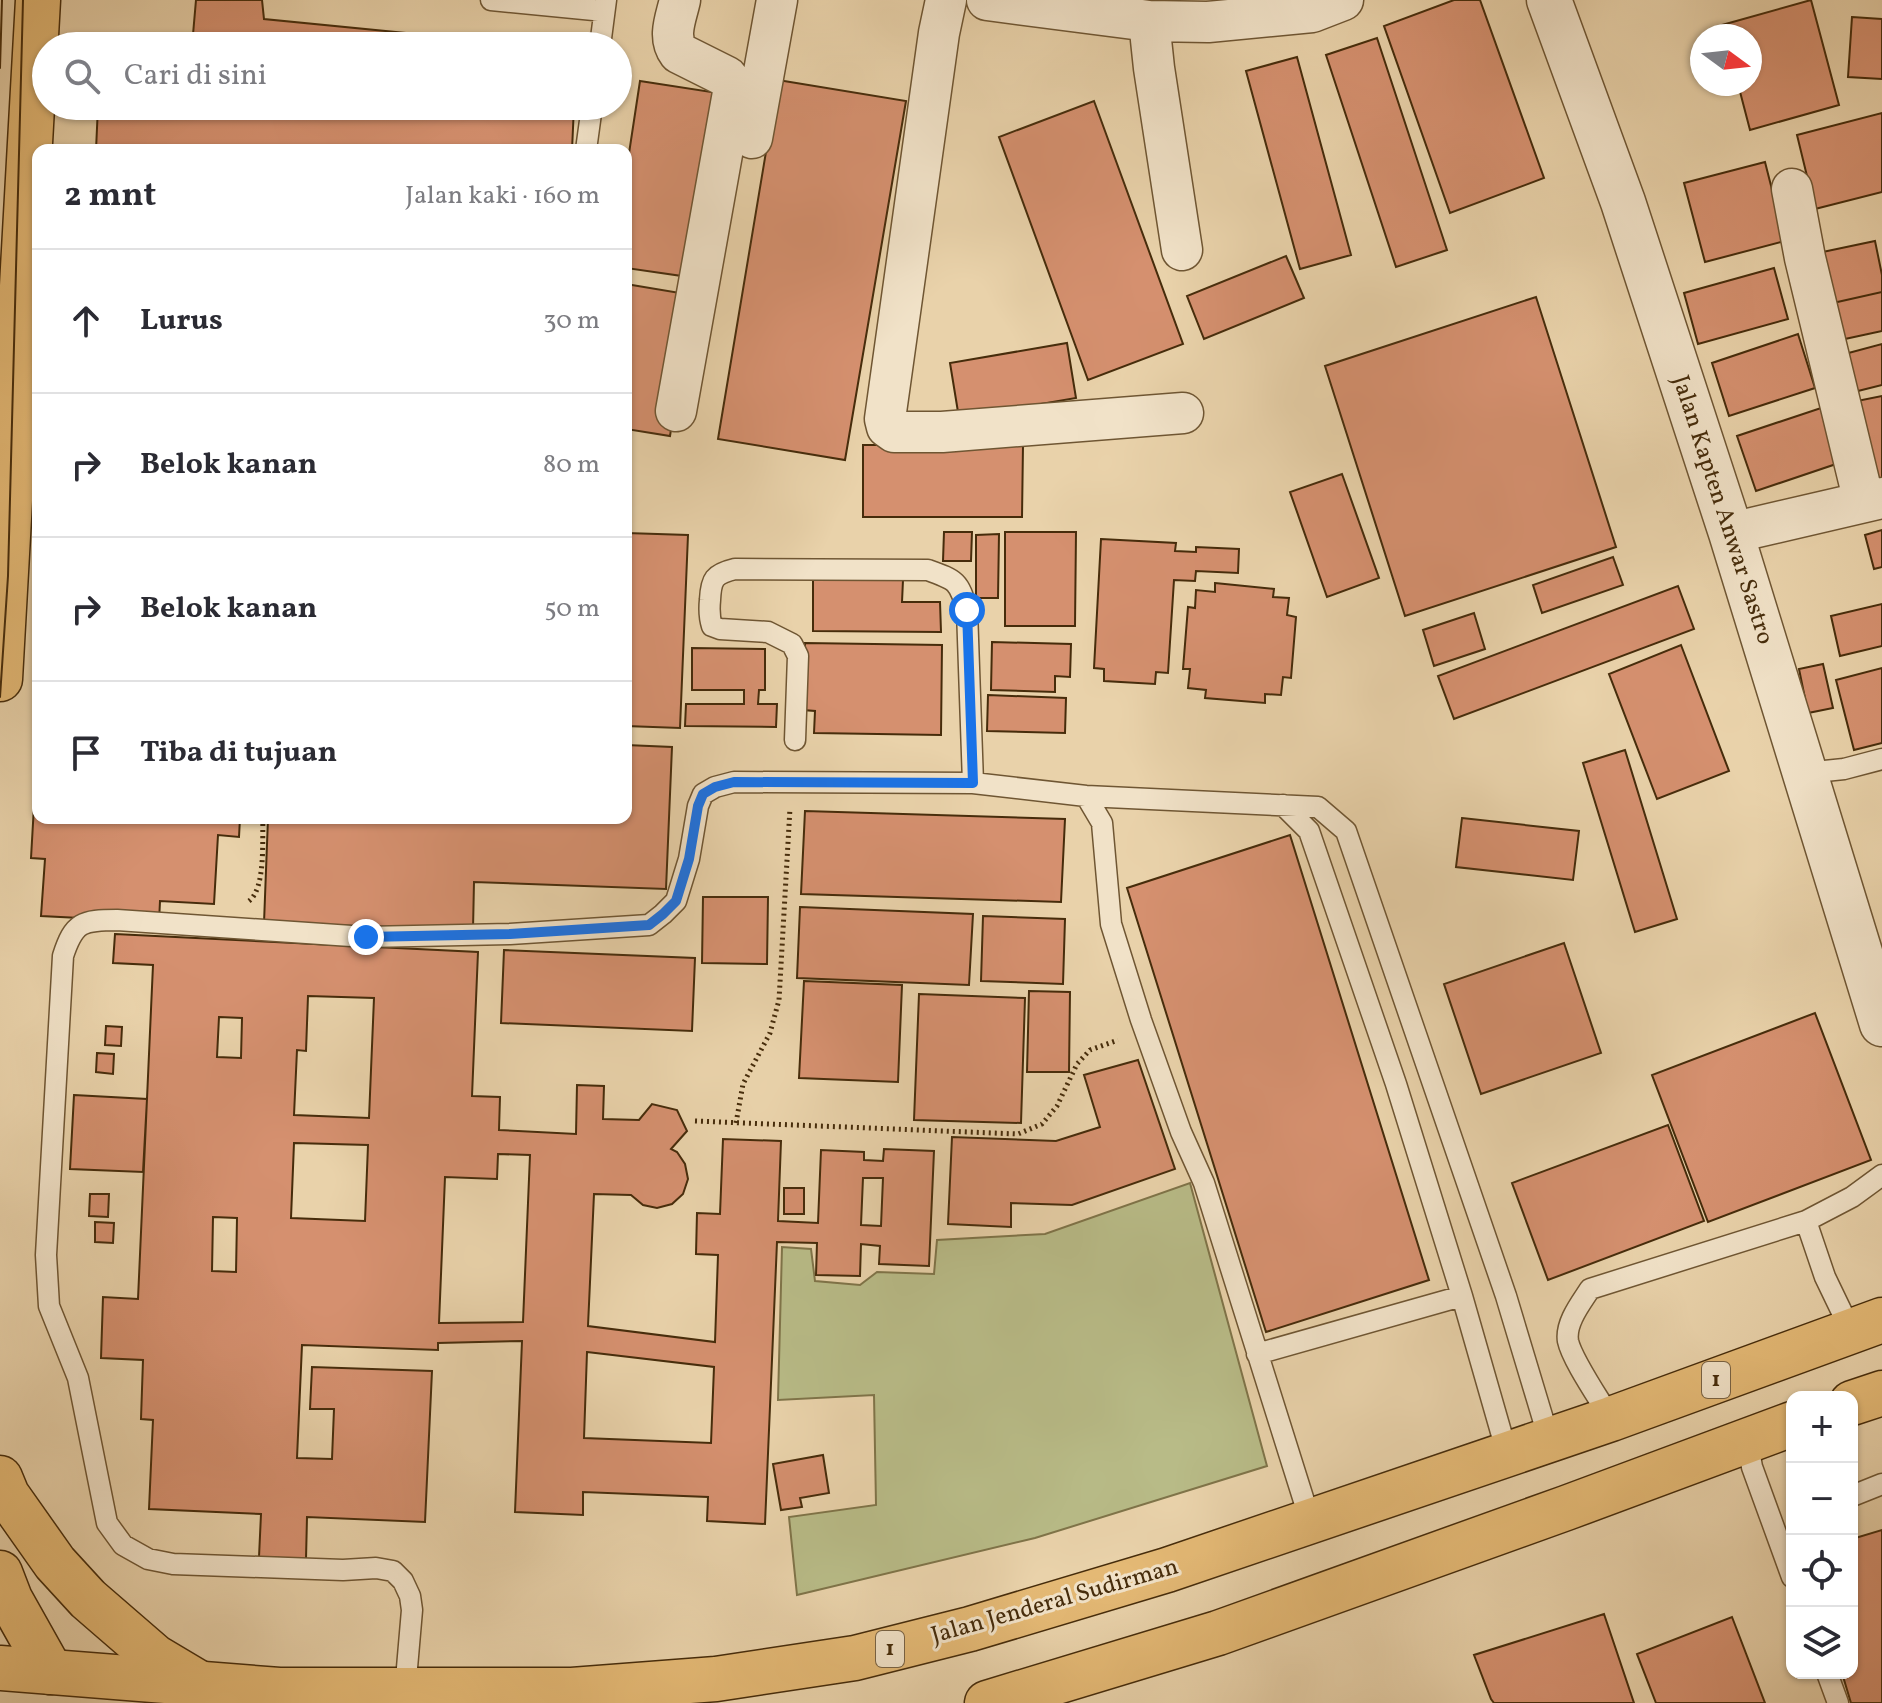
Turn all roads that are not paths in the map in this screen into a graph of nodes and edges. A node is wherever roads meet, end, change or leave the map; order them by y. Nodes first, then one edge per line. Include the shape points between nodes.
1 (38, 0) edge
2 (491, 0) edge
3 (680, 0) edge
4 (777, 0) edge
5 (946, 0) edge
6 (987, 0) edge
7 (1343, 0) edge
8 (1549, 0) edge
9 (605, 5) edge
10 (1077, 6) edge
11 (1149, 21) junction
12 (37, 32) edge
13 (602, 32) edge
14 (35, 120) edge
15 (590, 120) edge
16 (34, 144) edge
17 (587, 144) edge
18 (1792, 189) dead end
19 (32, 207) edge
20 (1182, 250) dead end
21 (717, 335) dead end
22 (676, 411) dead end
23 (1183, 413) dead end
24 (24, 484) edge
25 (1873, 500) edge
26 (1731, 533) junction
27 (0, 679) edge
28 (795, 740) dead end
29 (1882, 759) edge
30 (1805, 773) junction
31 (973, 783) junction
32 (1086, 796) junction
33 (1283, 805) junction
34 (1882, 1024) edge
35 (1882, 1175) edge
36 (1806, 1221) junction
37 (1462, 1296) junction
38 (1866, 1326) edge
39 (1257, 1354) junction
40 (1611, 1419) junction
41 (1786, 1426) edge
42 (1549, 1439) junction
43 (1747, 1439) junction
44 (1507, 1453) junction
45 (0, 1478) edge
46 (1882, 1484) edge
47 (1858, 1494) edge
48 (1310, 1520) junction
49 (1784, 1523) edge
50 (0, 1573) edge
51 (0, 1668) edge
52 (1829, 1679) edge
53 (202, 1685) junction
54 (57, 1688) edge
55 (405, 1691) junction
56 (987, 1703) edge
57 (1838, 1703) edge

1 - 12 main road
2 - 9 lane
3 - 22 street via 674,46 727,77 734,87
4 - 21 street
5 - 23 street via 887,427 894,432 942,432
6 - 10 street
7 - 11 street via 1312,12 1208,22
8 - 26 street, Jalan Kapten Anwar Sastro via 1623,202
9 - 13 lane
10 - 11 street
11 - 20 street
14 - 16 main road
15 - 17 lane
18 - 25 street via 1805,258
19 - 24 main road
24 - 27 main road
25 - 26 street
26 - 30 street, Jalan Kapten Anwar Sastro
28 - 31 lane via 798,656 792,644 768,632 712,626 711,582 720,572 735,569 928,570 961,588 967,610
29 - 30 lane
30 - 34 street, Jalan Kapten Anwar Sastro
31 - 32 lane
31 - 55 lane via 734,782 715,787 703,794 698,806 676,901 649,925 366,937 94,920 69,936 63,956 46,1255 49,1306 78,1378 107,1523 123,1545 148,1559 173,1564 393,1571 403,1581 412,1610
32 - 33 lane
32 - 39 lane via 1102,823 1111,924 1181,1132 1204,1183
33 - 37 lane via 1309,831
33 - 42 lane via 1318,807 1346,831 1506,1296
35 - 36 lane
36 - 38 lane via 1825,1277
36 - 40 lane via 1590,1289 1567,1339
37 - 39 lane
37 - 44 lane
38 - 40 main road, Jalan Jenderal Sudirman / 1
39 - 48 lane
40 - 42 main road, Jalan Jenderal Sudirman / 1
41 - 43 main road
42 - 44 main road, Jalan Jenderal Sudirman / 1
43 - 49 lane via 1752,1467
43 - 56 main road via 1218,1633
44 - 48 main road, Jalan Jenderal Sudirman / 1
45 - 53 main road via 55,1563 88,1599 155,1657
46 - 47 lane
48 - 55 main road, Jalan Jenderal Sudirman / 1 via 1153,1575 855,1658 716,1679 572,1690
50 - 54 main road
51 - 54 main road, Jalan Jenderal Sudirman / 1
52 - 57 lane
53 - 54 main road, Jalan Jenderal Sudirman / 1
53 - 55 main road, Jalan Jenderal Sudirman / 1

